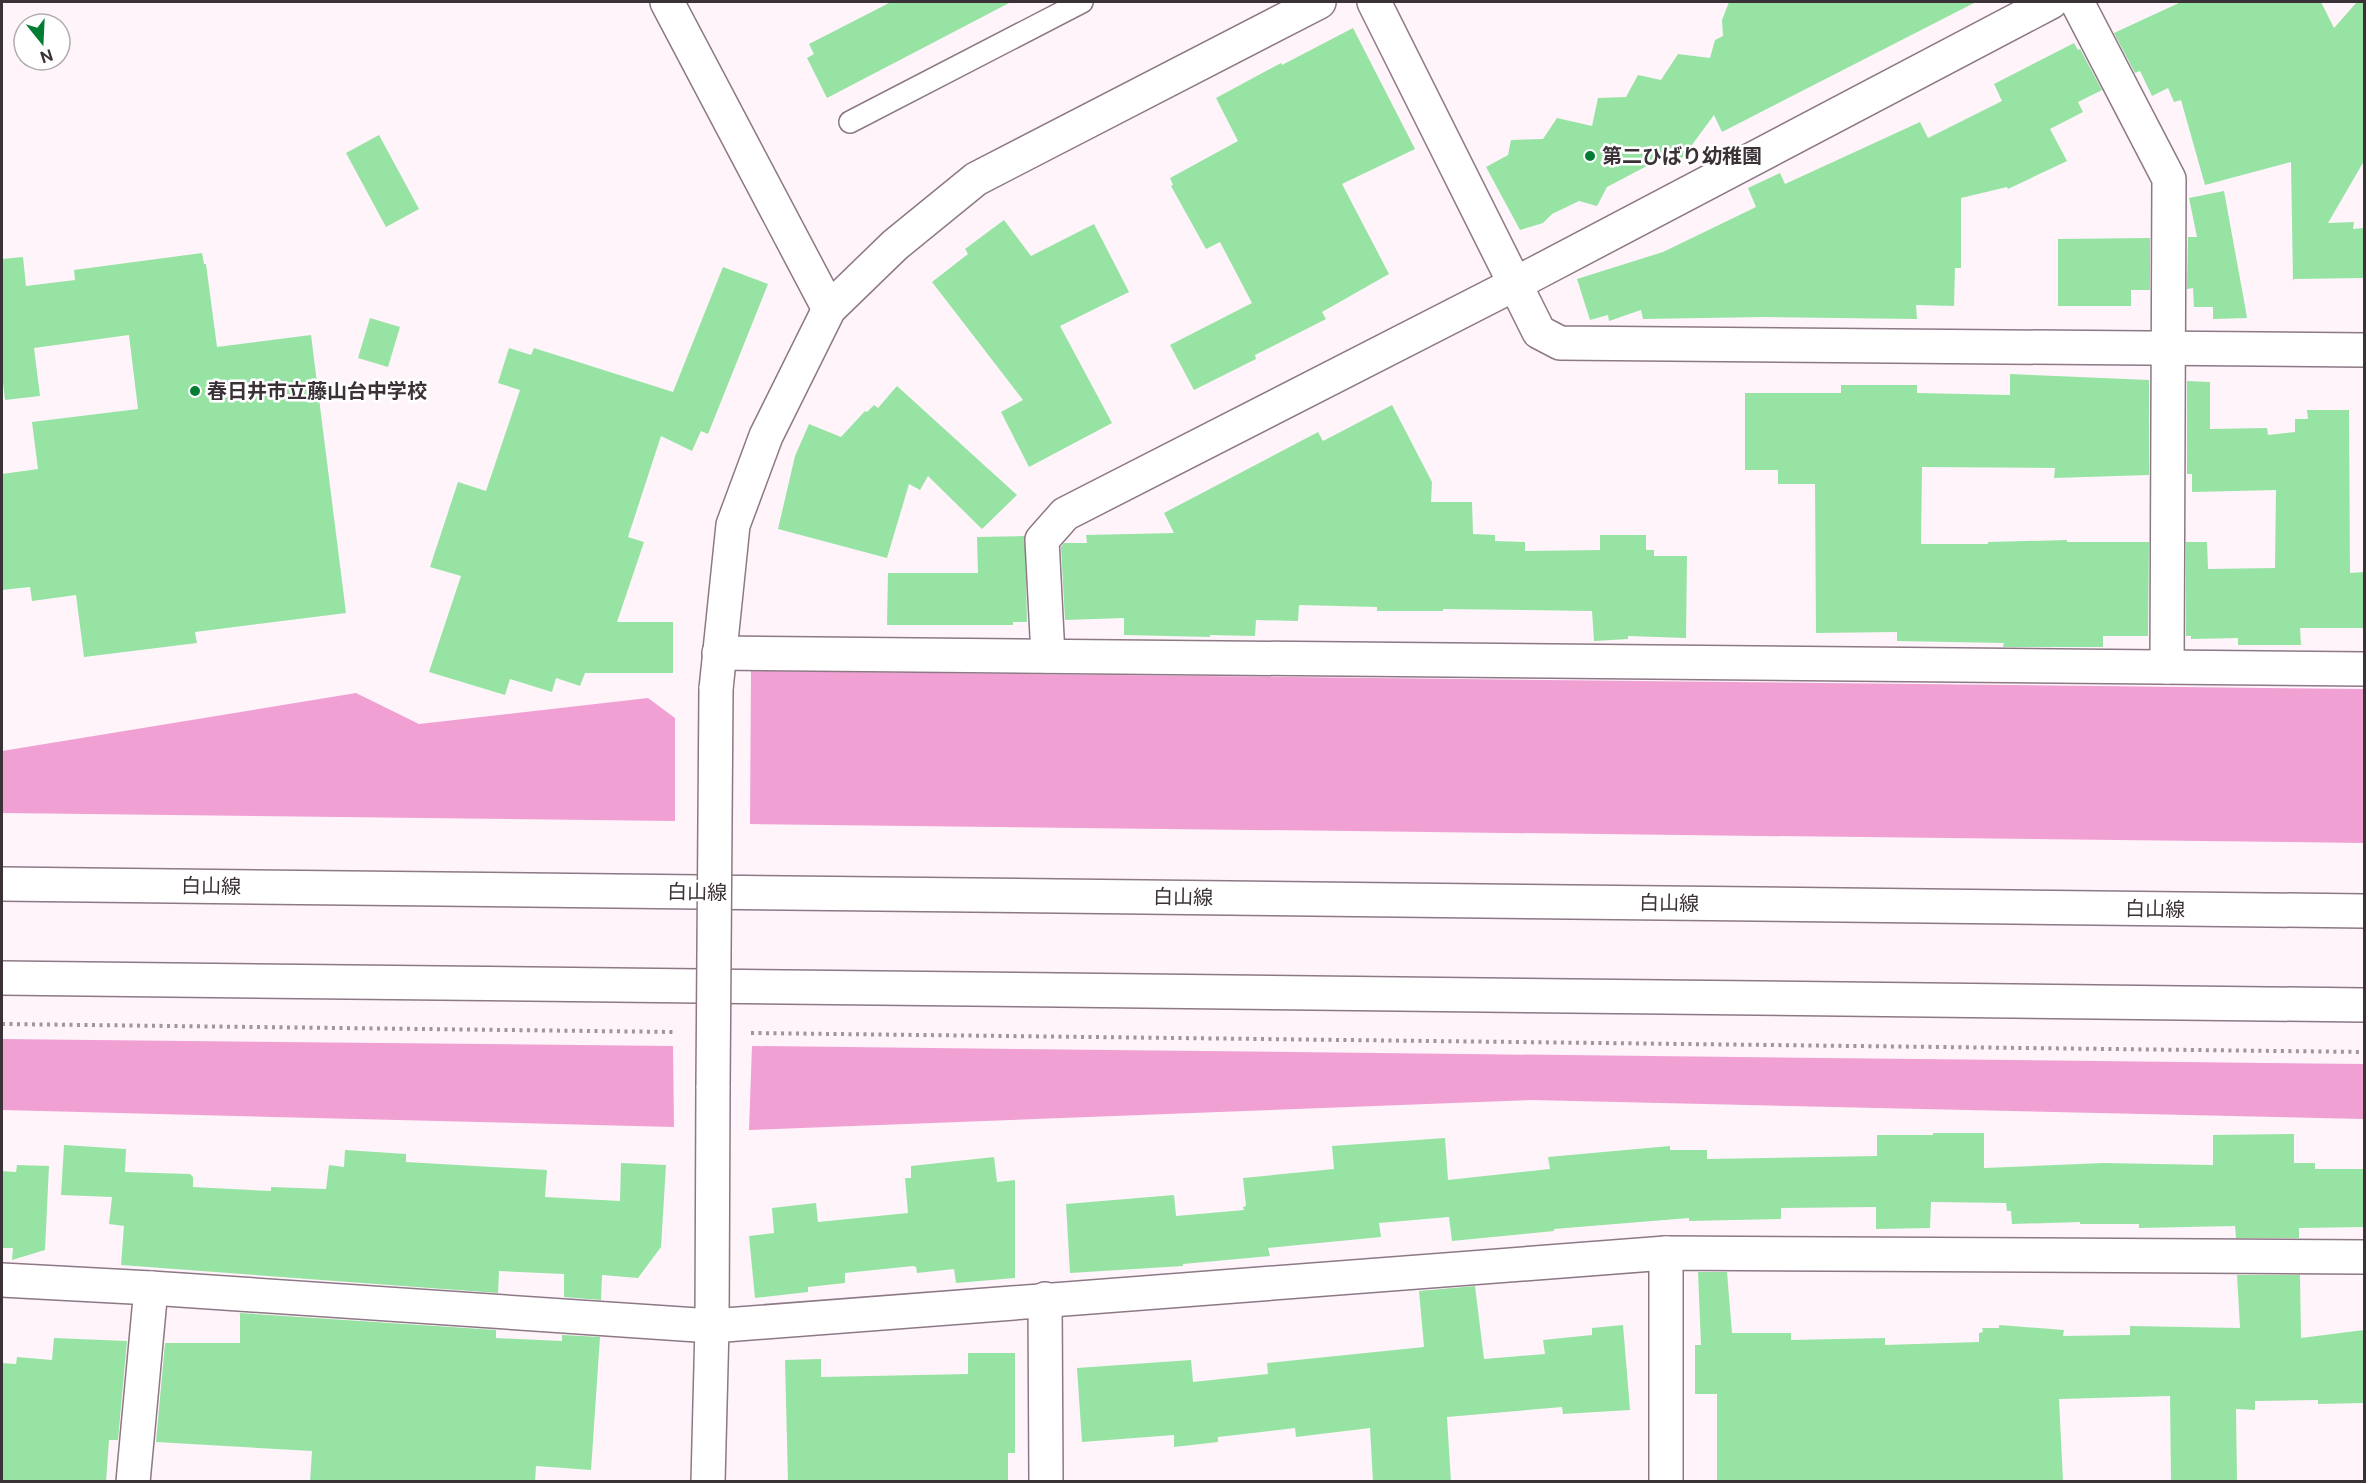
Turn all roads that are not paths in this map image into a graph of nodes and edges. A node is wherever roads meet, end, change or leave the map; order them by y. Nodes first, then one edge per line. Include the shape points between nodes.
1 (667, 2) edge
2 (1082, 2) edge
3 (1319, 2) edge
4 (1374, 2) edge
5 (2051, 2) edge
6 (2077, 2) edge
7 (1285, 9) edge
8 (850, 122) dead end
9 (1515, 284) junction
10 (829, 309) junction
11 (2169, 347) junction
12 (2364, 350) edge
13 (719, 653) junction
14 (1048, 656) junction
15 (2167, 668) junction
16 (2364, 669) edge
17 (2, 884) edge
18 (2364, 911) edge
19 (2, 978) edge
20 (2364, 1005) edge
21 (1666, 1253) junction
22 (2364, 1257) edge
23 (2, 1280) edge
24 (151, 1288) junction
25 (1045, 1299) junction
26 (712, 1326) junction
27 (133, 1482) edge
28 (708, 1482) edge
29 (1046, 1482) edge
30 (1666, 1482) edge

1 - 10 street
2 - 8 lane
3 - 7 street
4 - 9 street
5 - 9 street
6 - 11 street via 2169,178
7 - 10 street via 976,179 895,245
9 - 11 street via 1539,332 1560,343
9 - 14 street via 1065,514 1042,540
10 - 13 street via 766,436 733,525
11 - 12 street
11 - 15 street
13 - 14 street
13 - 26 street, bridge
14 - 15 street
15 - 16 street
17 - 18 street, 白山線
19 - 20 street
21 - 22 street
21 - 25 street
21 - 30 street
23 - 24 street
24 - 26 street
24 - 27 street
25 - 26 street
25 - 29 street
26 - 28 street

